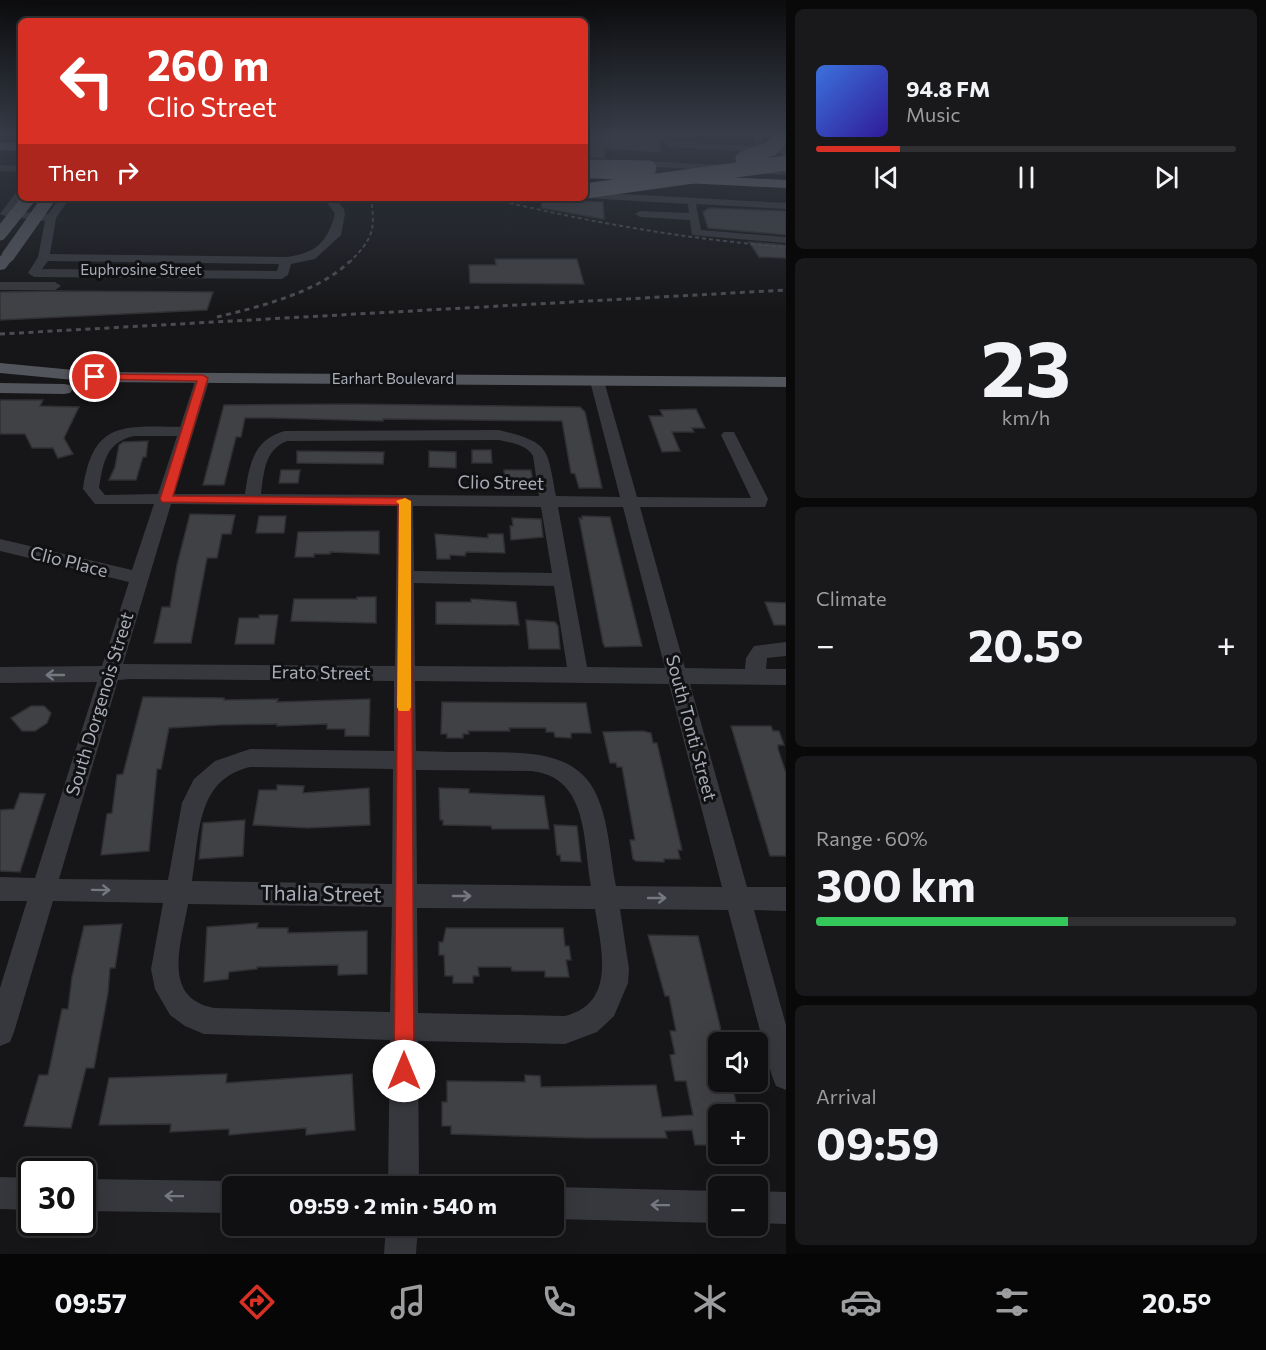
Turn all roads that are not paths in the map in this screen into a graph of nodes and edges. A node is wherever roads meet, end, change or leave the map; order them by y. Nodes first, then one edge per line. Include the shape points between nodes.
1 (743, 194) edge
2 (588, 195) edge
3 (18, 197) edge
4 (786, 198) edge
5 (691, 200) junction
6 (27, 201) edge
7 (32, 201) edge
8 (37, 201) edge
9 (47, 201) edge
10 (63, 201) edge
11 (332, 201) edge
12 (786, 206) edge
13 (22, 213) junction
14 (640, 214) dead end
15 (3, 216) edge
16 (695, 217) junction
17 (51, 218) junction
18 (0, 234) edge
19 (0, 240) edge
20 (786, 240) edge
21 (3, 256) edge
22 (44, 257) junction
23 (286, 261) junction
24 (34, 273) junction
25 (0, 286) edge
26 (25, 286) junction
27 (283, 287) dead end
28 (0, 358) edge
29 (0, 368) edge
30 (200, 382) junction
31 (786, 382) edge
32 (598, 386) junction
33 (0, 388) edge
34 (786, 393) edge
35 (186, 432) junction
36 (729, 435) dead end
37 (166, 499) junction
38 (252, 500) junction
39 (405, 501) junction
40 (549, 503) junction
41 (630, 504) junction
42 (0, 545) edge
43 (404, 577) junction
44 (139, 579) junction
45 (562, 580) junction
46 (786, 649) edge
47 (110, 673) junction
48 (404, 674) junction
49 (0, 675) edge
50 (579, 675) junction
51 (677, 676) junction
52 (755, 677) junction
53 (786, 677) edge
54 (404, 759) junction
55 (0, 889) edge
56 (43, 889) junction
57 (178, 892) junction
58 (404, 896) junction
59 (605, 897) junction
60 (737, 898) junction
61 (786, 899) edge
62 (404, 1025) junction
63 (0, 1032) edge
64 (786, 1076) edge
65 (404, 1176) edge
66 (0, 1193) edge
67 (18, 1194) edge
68 (96, 1195) edge
69 (222, 1197) edge
70 (564, 1203) edge
71 (708, 1207) edge
72 (768, 1208) edge
73 (786, 1208) edge
74 (401, 1236) edge
75 (400, 1254) edge

1 - 4 highway
2 - 5 street
3 - 15 street
5 - 12 street
5 - 16 street
6 - 18 main road, bridge
7 - 13 street
8 - 21 main road
9 - 21 main road, bridge
10 - 17 street
11 - 23 street via 340,214 335,235 311,257
13 - 15 street
13 - 17 street
13 - 19 street
14 - 16 street
16 - 20 street via 696,233
17 - 22 street
22 - 23 street
22 - 24 street
23 - 24 street via 282,274
24 - 26 street
25 - 26 street, Euphrosine Street
26 - 27 street, Euphrosine Street
28 - 30 main road via 184,372
29 - 30 main road, Earhart Boulevard
30 - 32 main road, Earhart Boulevard
30 - 33 main road, Earhart Boulevard
30 - 35 street, South Dorgenois Street
31 - 32 main road, Earhart Boulevard
32 - 34 main road, Earhart Boulevard
32 - 41 street, South Tonti Street
35 - 37 street, South Dorgenois Street
35 - 37 street, Clio Street via 119,433 105,441 92,472 91,489 101,500
36 - 41 street, Clio Street via 759,503
37 - 38 street, Clio Street
37 - 44 street, South Dorgenois Street
38 - 39 street, Clio Street
38 - 40 street via 261,452 270,442 283,437 488,435 519,438 537,450
39 - 40 street, Clio Street
39 - 43 street
40 - 41 street, Clio Street
40 - 45 street
41 - 51 street, South Tonti Street
42 - 44 street, Clio Place
43 - 45 street
43 - 48 street
44 - 47 street, South Dorgenois Street
45 - 50 street
46 - 52 street via 761,651 756,658
47 - 48 street, Erato Street via 131,670
47 -> 49 street, Erato Street
47 - 56 street, South Dorgenois Street
48 - 50 street, Erato Street
48 - 54 street
50 - 51 street, Erato Street
51 - 52 street, Erato Street
51 - 60 street, South Tonti Street
52 - 53 street, Erato Street
54 - 57 street via 250,758 224,767 196,795
54 - 58 street
54 - 59 street via 535,762 566,774 588,801
55 - 56 street, Thalia Street
56 -> 57 street, Thalia Street
56 - 63 street, South Dorgenois Street
57 - 58 street, Thalia Street
57 - 62 street via 164,969 171,994 188,1014 214,1022
58 -> 59 street, Thalia Street
58 - 62 street
59 -> 60 street, Thalia Street
59 - 62 street via 615,982 607,1002 592,1019 565,1030
60 - 61 street, Thalia Street
60 - 64 street, South Tonti Street
62 - 65 street
66 - 67 street
69 -> 68 street
71 -> 70 street
72 - 73 street
74 - 75 street

